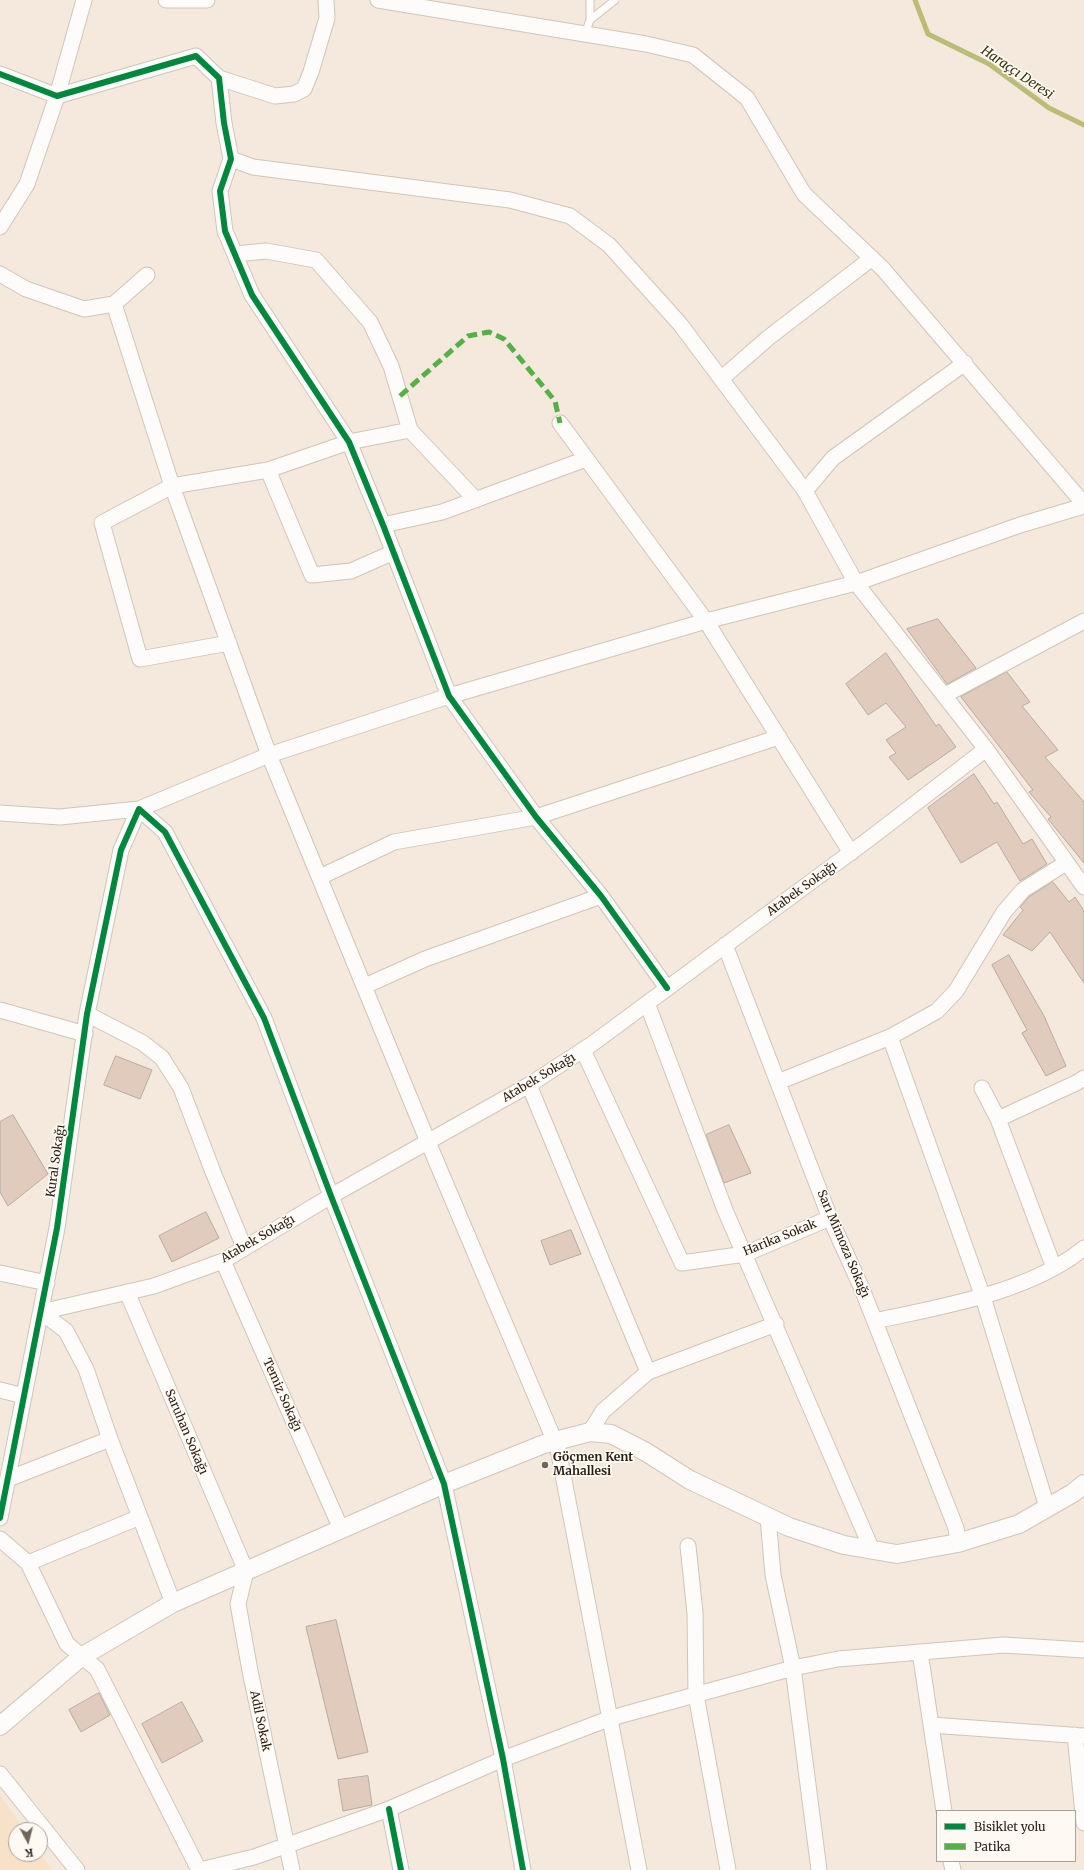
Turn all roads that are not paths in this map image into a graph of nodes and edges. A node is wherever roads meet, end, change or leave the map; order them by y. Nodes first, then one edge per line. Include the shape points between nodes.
1 (84, 0) edge
2 (166, 0) edge
3 (207, 0) edge
4 (326, 0) edge
5 (378, 0) edge
6 (590, 0) edge
7 (615, 0) edge
8 (415, 3) edge
9 (590, 20) junction
10 (585, 34) junction
11 (0, 74) edge
12 (219, 78) junction
13 (57, 96) junction
14 (231, 159) junction
15 (0, 227) edge
16 (235, 254) junction
17 (872, 258) junction
18 (0, 274) edge
19 (147, 275) dead end
20 (114, 304) junction
21 (965, 363) junction
22 (721, 379) junction
23 (560, 423) dead end
24 (410, 430) junction
25 (349, 442) junction
26 (586, 459) junction
27 (268, 470) junction
28 (172, 486) junction
29 (805, 491) junction
30 (476, 500) junction
31 (1084, 505) edge
32 (384, 525) junction
33 (394, 552) junction
34 (856, 583) junction
35 (706, 620) junction
36 (1084, 621) edge
37 (228, 642) junction
38 (945, 695) junction
39 (449, 696) junction
40 (779, 737) junction
41 (986, 749) junction
42 (269, 755) junction
43 (139, 809) junction
44 (0, 813) edge
45 (536, 816) junction
46 (851, 853) junction
47 (1066, 862) junction
48 (320, 877) junction
49 (1084, 887) edge
50 (601, 896) junction
51 (725, 945) junction
52 (365, 986) junction
53 (667, 988) junction
54 (647, 1003) junction
55 (0, 1010) edge
56 (87, 1014) junction
57 (85, 1034) junction
58 (890, 1037) junction
59 (583, 1050) junction
60 (1084, 1078) edge
61 (778, 1082) junction
62 (529, 1085) junction
63 (982, 1088) dead end
64 (998, 1119) junction
65 (428, 1142) junction
66 (331, 1196) junction
67 (830, 1218) junction
68 (244, 1247) junction
69 (1084, 1248) edge
70 (745, 1254) junction
71 (223, 1261) junction
72 (1054, 1268) junction
73 (0, 1273) edge
74 (47, 1283) junction
75 (127, 1292) junction
76 (984, 1297) junction
77 (41, 1312) junction
78 (875, 1321) junction
79 (776, 1324) junction
80 (648, 1372) junction
81 (0, 1390) edge
82 (24, 1396) junction
83 (590, 1432) junction
84 (110, 1439) junction
85 (554, 1441) junction
86 (8, 1479) junction
87 (444, 1484) junction
88 (1084, 1484) edge
89 (1047, 1507) junction
90 (140, 1517) junction
91 (768, 1517) junction
92 (0, 1518) edge
93 (341, 1529) junction
94 (0, 1539) edge
95 (958, 1543) junction
96 (688, 1546) dead end
97 (872, 1550) junction
98 (28, 1564) junction
99 (246, 1571) junction
100 (173, 1603) junction
101 (1084, 1650) edge
102 (920, 1652) junction
103 (81, 1656) junction
104 (793, 1668) junction
105 (696, 1695) junction
106 (611, 1718) junction
107 (931, 1725) junction
108 (0, 1726) edge
109 (1079, 1736) edge
110 (503, 1759) junction
111 (0, 1774) edge
112 (389, 1809) junction
113 (944, 1810) edge
114 (1084, 1824) edge
115 (286, 1845) junction
116 (77, 1870) edge
117 (200, 1870) edge
118 (292, 1870) edge
119 (401, 1870) edge
120 (523, 1870) edge
121 (639, 1870) edge
122 (728, 1870) edge
123 (819, 1870) edge

1 - 13 street
2 - 3 street
4 - 12 street via 327,18 304,89 294,94 275,96
5 - 8 street
6 - 9 lane
7 - 9 lane
8 - 10 street
9 - 10 lane
10 - 17 street via 693,55 747,98 804,194
11 - 13 street
12 - 13 street via 196,56
12 - 14 street
13 - 15 street via 27,184
14 - 16 street via 220,191 225,231
14 - 22 street via 253,167 510,200 570,216 609,245 680,324
16 - 24 street via 266,251 316,260 370,322 392,366
16 - 25 street via 252,295
17 - 21 street
17 - 22 street via 768,338
18 - 20 street via 26,290 84,309
19 - 20 street
20 - 28 street
21 - 29 street via 833,458
21 - 31 street
22 - 29 street
23 - 26 street
24 - 25 street
24 - 30 street
25 - 27 street
25 - 32 street
26 - 30 street
26 - 35 street
27 - 28 street
27 - 33 street via 312,575 351,571
28 - 37 street
28 - 37 street via 102,523 140,659
29 - 34 street
30 - 32 street via 442,512
31 - 34 street
32 - 33 street
33 - 39 street
34 - 35 street
34 - 38 street
35 - 39 street
35 - 40 street
36 - 38 street
37 - 42 street
38 - 41 street
39 - 42 street
39 - 45 street
40 - 45 street
40 - 46 street
41 - 46 street, Atabek Sokağı
41 - 47 street
42 - 43 street
42 - 48 street
43 - 44 street via 60,817
43 - 56 street, Kural Sokağı via 121,850
43 - 66 street via 165,832 264,1018
45 - 48 street via 394,842
45 - 50 street
46 - 51 street, Atabek Sokağı
47 - 49 street
47 - 58 street via 1023,890 1004,912 956,991 937,1011
48 - 52 street
50 - 52 street via 425,959
50 - 53 street
51 - 53 street, Atabek Sokağı
51 - 61 street, Sarı Mimoza Sokağı
52 - 65 street
53 - 54 street, Atabek Sokağı
54 - 59 street, Atabek Sokağı
54 - 70 street via 725,1210
55 - 57 street
56 - 57 street, Kural Sokağı
56 - 68 street via 143,1043 162,1058 181,1088
57 - 74 street, Kural Sokağı via 67,1169
58 - 61 street
58 - 76 street
59 - 62 street, Atabek Sokağı
59 - 70 street, Harika Sokak via 682,1263
60 - 64 street
61 - 67 street, Sarı Mimoza Sokağı
62 - 65 street, Atabek Sokağı
62 - 80 street
63 - 64 street
64 - 72 street
65 - 66 street, Atabek Sokağı
65 - 85 street
66 - 68 street, Atabek Sokağı
66 - 87 street
67 - 70 street, Harika Sokak
67 - 78 street, Sarı Mimoza Sokağı
68 - 71 street, Atabek Sokağı
69 - 72 street via 1067,1262
70 - 79 street
71 - 75 street, Atabek Sokağı via 154,1286
71 - 93 street, Temiz Sokağı
72 - 76 street
73 - 74 street
74 - 77 street, Kural Sokağı
75 - 77 street, Atabek Sokağı
75 - 99 street, Saruhan Sokağı
76 - 78 street
76 - 89 street
77 - 82 street, Kural Sokağı
77 - 84 street via 66,1331 86,1369
78 - 95 street, Sarı Mimoza Sokağı via 956,1528
79 - 80 street
79 - 97 street
80 - 83 street via 603,1411
81 - 82 street
82 - 86 street, Kural Sokağı
83 - 85 street
83 - 91 street via 611,1434 646,1452 690,1480
84 - 86 street
84 - 90 street
85 - 87 street
85 - 106 street via 558,1449
86 - 92 street, Kural Sokağı
87 - 93 street
87 - 110 street
88 - 89 street
89 - 95 street via 1019,1524
90 - 98 street
90 - 100 street
91 - 97 street via 789,1527
91 - 104 street via 773,1575
93 - 99 street
94 - 98 street
95 - 97 street via 897,1554
96 - 105 street via 695,1613
98 - 103 street via 67,1644
99 - 100 street
99 - 115 street, Adil Sokak via 238,1604
100 - 103 street
101 - 102 street via 1004,1645
102 - 104 street via 838,1659
102 - 107 street
103 - 108 street
103 - 117 street via 97,1669
104 - 105 street
104 - 123 street
105 - 106 street
105 - 122 street
106 - 110 street
106 - 121 street
107 - 109 street
107 - 113 street
109 - 114 street
110 - 112 street
110 - 120 street
111 - 116 street
112 - 115 street
112 - 119 street
115 - 117 street via 254,1857
115 - 118 street, Adil Sokak

